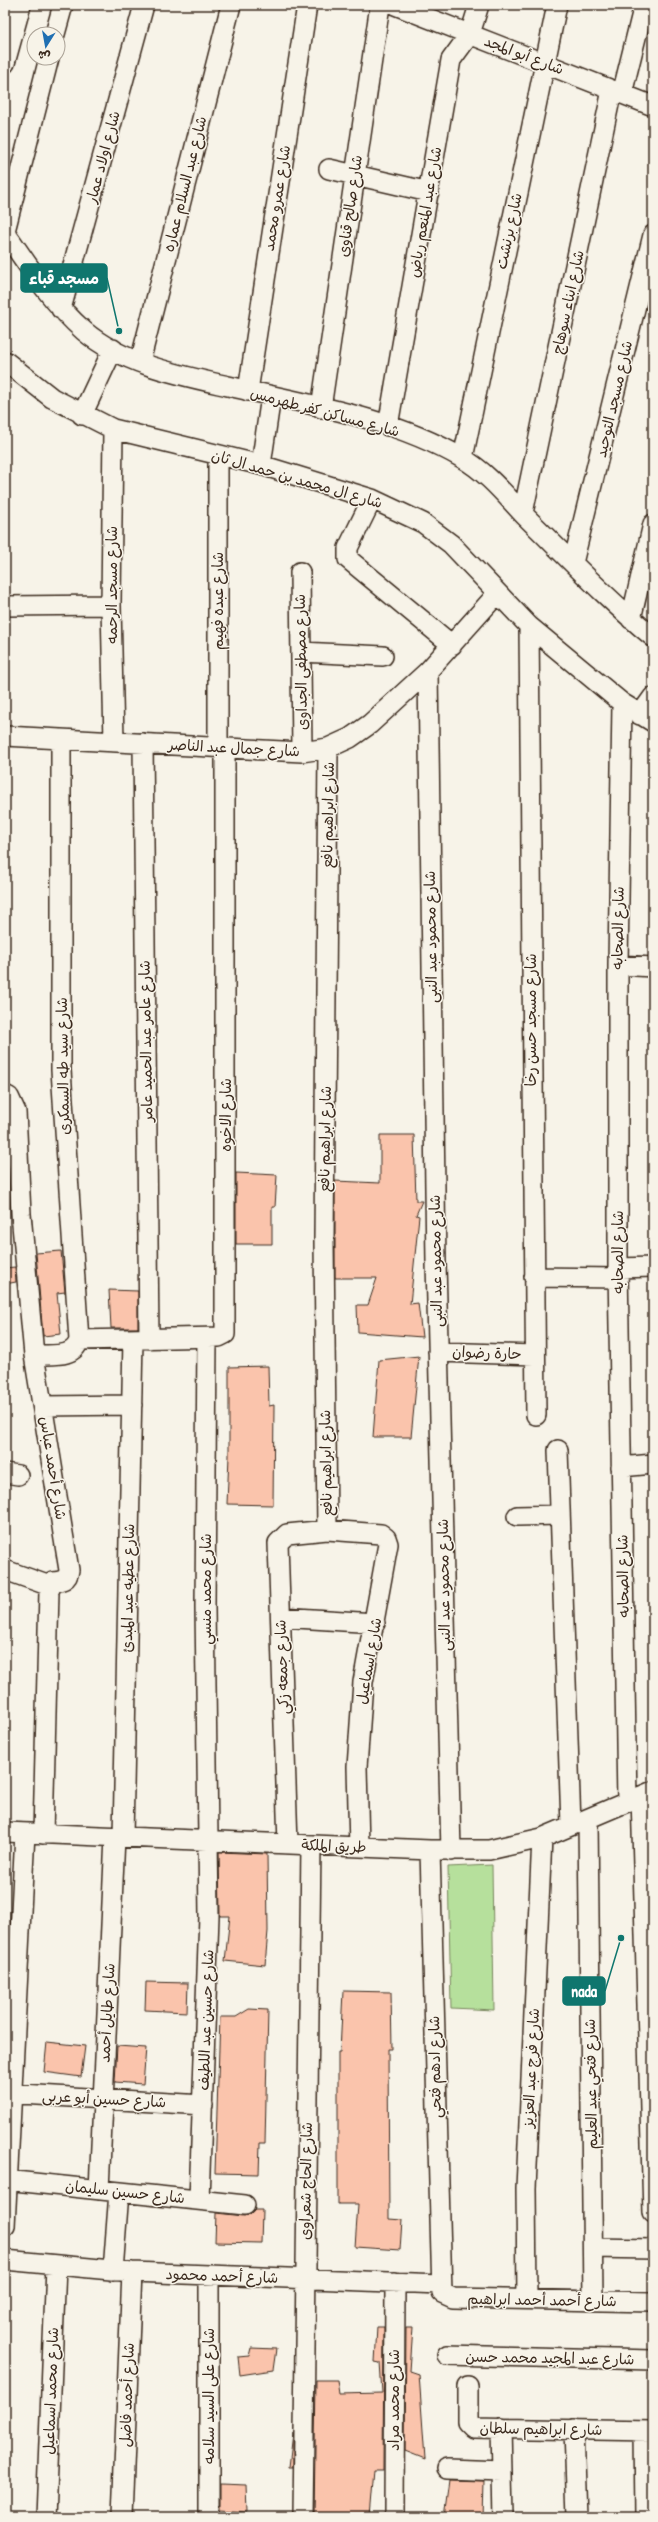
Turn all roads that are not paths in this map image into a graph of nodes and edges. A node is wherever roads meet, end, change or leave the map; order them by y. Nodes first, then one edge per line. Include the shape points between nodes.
1 (21, 5) edge
2 (63, 5) edge
3 (144, 5) edge
4 (231, 5) edge
5 (307, 5) edge
6 (380, 5) edge
7 (395, 5) edge
8 (479, 5) edge
9 (557, 5) edge
10 (644, 5) edge
11 (57, 26) edge
12 (470, 34) junction
13 (543, 62) junction
14 (5, 63) edge
15 (47, 66) edge
16 (617, 92) junction
17 (653, 106) edge
18 (329, 170) dead end
19 (354, 175) junction
20 (429, 192) junction
21 (5, 232) edge
22 (653, 235) edge
23 (61, 309) junction
24 (113, 349) junction
25 (5, 361) edge
26 (140, 362) junction
27 (248, 391) junction
28 (271, 396) junction
29 (321, 408) junction
30 (82, 415) junction
31 (388, 426) junction
32 (113, 429) junction
33 (218, 455) junction
34 (463, 458) junction
35 (261, 465) junction
36 (372, 499) junction
37 (523, 513) junction
38 (653, 524) edge
39 (573, 563) junction
40 (300, 572) dead end
41 (498, 594) junction
42 (111, 605) junction
43 (5, 606) edge
44 (631, 619) junction
45 (529, 626) junction
46 (653, 637) edge
47 (452, 645) junction
48 (301, 652) junction
49 (384, 656) dead end
50 (428, 671) junction
51 (653, 697) edge
52 (622, 703) junction
53 (647, 719) edge
54 (5, 736) edge
55 (62, 739) junction
56 (114, 742) junction
57 (143, 743) junction
58 (222, 748) junction
59 (328, 748) junction
60 (302, 752) junction
61 (618, 965) junction
62 (653, 967) edge
63 (5, 1095) edge
64 (653, 1267) edge
65 (618, 1273) junction
66 (534, 1277) junction
67 (207, 1338) junction
68 (141, 1339) junction
69 (79, 1340) junction
70 (438, 1352) junction
71 (34, 1355) junction
72 (535, 1355) junction
73 (132, 1405) junction
74 (43, 1406) junction
75 (536, 1415) dead end
76 (558, 1450) dead end
77 (653, 1464) edge
78 (621, 1467) junction
79 (560, 1515) junction
80 (517, 1516) dead end
81 (327, 1530) junction
82 (5, 1570) edge
83 (50, 1586) junction
84 (281, 1617) junction
85 (375, 1623) junction
86 (640, 1796) edge
87 (579, 1822) junction
88 (5, 1832) edge
89 (34, 1833) junction
90 (119, 1837) junction
91 (542, 1838) junction
92 (208, 1841) junction
93 (288, 1844) junction
94 (311, 1845) junction
95 (359, 1847) junction
96 (430, 1850) junction
97 (451, 1851) junction
98 (651, 2037) edge
99 (8, 2093) edge
100 (104, 2099) junction
101 (203, 2105) junction
102 (6, 2180) edge
103 (99, 2190) junction
104 (119, 2192) junction
105 (199, 2200) junction
106 (245, 2205) dead end
107 (653, 2213) edge
108 (5, 2226) edge
109 (593, 2248) junction
110 (653, 2249) edge
111 (5, 2260) edge
112 (56, 2266) junction
113 (123, 2272) junction
114 (209, 2275) junction
115 (305, 2278) junction
116 (395, 2282) junction
117 (440, 2284) junction
118 (527, 2300) junction
119 (593, 2301) junction
120 (653, 2302) edge
121 (447, 2356) dead end
122 (653, 2360) edge
123 (468, 2386) dead end
124 (501, 2428) junction
125 (574, 2429) junction
126 (648, 2431) edge
127 (446, 2469) dead end
128 (502, 2471) junction
129 (46, 2517) edge
130 (122, 2517) edge
131 (209, 2517) edge
132 (303, 2517) edge
133 (394, 2517) edge
134 (503, 2517) edge
135 (577, 2517) edge
136 (645, 2517) edge

1 - 14 street
2 - 11 street
3 - 23 street, شارع اولاد عمار
4 - 26 street, شارع عبد السلام عماره
5 - 27 street, شارع عمرو محمد
6 - 19 street, شارع صالح قناوى
7 - 12 street, شارع أبو المجد
8 - 12 street, شارع عبد المنعم رياض
9 - 13 street, شارع برنشت
10 - 16 street, شارع ابناء سوهاج
12 - 13 street, شارع أبو المجد
12 - 20 street, شارع عبد المنعم رياض via 451,60
13 - 16 street, شارع أبو المجد
13 - 34 street, شارع برنشت
15 - 21 street
16 - 17 street, شارع أبو المجد
16 - 37 street, شارع ابناء سوهاج
18 - 19 street
19 - 20 street
19 - 29 street, شارع صالح قناوى
20 - 31 street, شارع عبد المنعم رياض
21 - 23 street, شارع مساكن كفر طهرمس
22 - 39 street, شارع مسجد التوحيد
23 - 24 street, شارع مساكن كفر طهرمس via 85,332
24 - 26 street, شارع مساكن كفر طهرمس
24 - 30 street
25 - 30 street, شارع ال محمد بن حمد ال ثان via 52,398
26 - 27 street, شارع مساكن كفر طهرمس
27 - 28 street, شارع مساكن كفر طهرمس
28 - 29 street, شارع مساكن كفر طهرمس
28 - 35 street
29 - 31 street, شارع مساكن كفر طهرمس
30 - 32 street, شارع ال محمد بن حمد ال ثان
31 - 34 street, شارع مساكن كفر طهرمس
32 - 33 street, شارع ال محمد بن حمد ال ثان
32 - 42 street, شارع مسجد الرحمه
33 - 35 street, شارع ال محمد بن حمد ال ثان
33 - 58 street, شارع عبده فهيم
34 - 37 street, شارع مساكن كفر طهرمس
35 - 36 street, شارع ال محمد بن حمد ال ثان
36 - 41 street, شارع ال محمد بن حمد ال ثان via 423,523 451,544
36 - 47 street via 348,548 348,559
37 - 39 street, شارع مساكن كفر طهرمس
38 - 44 street
39 - 44 street, شارع مساكن كفر طهرمس
40 - 48 street, شارع مصطفى الجداوى
41 - 45 street, شارع ال محمد بن حمد ال ثان
41 - 47 street, شارع جمال عبد الناصر
42 - 43 street
42 - 56 street, شارع مسجد الرحمه
44 - 46 street, شارع مساكن كفر طهرمس
45 - 52 street, شارع ال محمد بن حمد ال ثان
45 - 66 street, شارع مسجد حسن رخا
47 - 50 street, شارع جمال عبد الناصر
48 - 49 street
48 - 60 street, شارع مصطفى الجداوى
50 - 59 street, شارع جمال عبد الناصر via 370,724 350,738
50 - 70 street, شارع محمود عبد النبى
51 - 53 street
52 - 53 street, شارع ال محمد بن حمد ال ثان
52 - 61 street, شارع الصحابه
54 - 55 street, شارع جمال عبد الناصر
55 - 56 street, شارع جمال عبد الناصر
55 - 69 street, شارع سيد طه السمكرى via 61,1070
56 - 57 street, شارع جمال عبد الناصر
57 - 58 street, شارع جمال عبد الناصر
57 - 68 street, شارع عامر عبد الحميد عامر
58 - 60 street, شارع جمال عبد الناصر
58 - 67 street, شارع الاخوه via 226,1331 223,1337
59 - 60 street, شارع جمال عبد الناصر
59 - 81 street, شارع ابراهيم نافع via 324,1233
61 - 62 street
61 - 65 street, شارع الصحابه
63 - 71 street, شارع أحمد عباس via 9,1097 16,1112 21,1214
64 - 65 street
65 - 66 street
65 - 78 street, شارع الصحابه
66 - 72 street, شارع مسجد حسن رخا
67 - 68 street, شارع الاخوه
67 - 92 street, شارع محمد منسي via 205,1607
68 - 69 street, شارع الاخوه
68 - 73 street, شارع عطيه عبد المبدئ
69 - 71 street via 77,1346 69,1353
70 - 72 street, حارة رضوان
70 - 97 street, شارع محمود عبد النبى
71 - 74 street, شارع أحمد عباس
72 - 75 street, شارع مسجد حسن رخا
73 - 74 street
73 - 90 street, شارع عطيه عبد المبدئ
74 - 83 street, شارع أحمد عباس via 69,1570 64,1581 53,1582
76 - 79 street, شارع فتحي عبد العليم
77 - 78 street
78 - 86 street, شارع الصحابه
79 - 80 street
79 - 87 street, شارع فتحي عبد العليم
81 - 84 street, شارع جمعه زكي via 287,1534 280,1539
81 - 85 street, شارع اسماعيل via 381,1534 386,1538 388,1544
82 - 83 street
83 - 89 street
84 - 85 street
84 - 93 street, شارع جمعه زكي
85 - 95 street, شارع اسماعيل via 363,1682 359,1724
86 - 87 street, طريق الملكة
86 - 98 street, شارع الصحابه
87 - 91 street, طريق الملكة
87 - 109 street, شارع فتحي عبد العليم
88 - 89 street, طريق الملكة
89 - 90 street, طريق الملكة
89 - 99 street
90 - 92 street, طريق الملكة
90 - 100 street, شارع طايل أحمد
91 - 97 street, طريق الملكة via 489,1850
91 - 118 street, شارع فرج عبد العزيز via 526,2188
92 - 93 street, طريق الملكة
92 - 101 street, شارع حسين عبد اللطيف via 209,1916
93 - 94 street, طريق الملكة
94 - 95 street, طريق الملكة
94 - 115 street, شارع الحاج شعراوى
95 - 96 street, طريق الملكة
96 - 97 street, طريق الملكة
96 - 117 street, شارع ادهم فتحي
98 - 107 street, شارع الصحابه
99 - 100 street, شارع حسين أبو عربى
99 - 102 street
100 - 101 street, شارع حسين أبو عربى
100 - 103 street, شارع طايل أحمد
101 - 105 street, شارع حسين عبد اللطيف
102 - 103 street, شارع حسين سليمان
102 - 108 street
103 - 104 street, شارع حسين سليمان
104 - 105 street, شارع حسين سليمان
104 - 113 street, شارع أحمد فاضل
105 - 106 street, شارع حسين سليمان
109 - 110 street
109 - 119 street, شارع فتحي عبد العليم
111 - 112 street, شارع أحمد محمود
112 - 113 street, شارع أحمد محمود
112 - 129 street, شارع محمد اسماعيل
113 - 114 street, شارع أحمد محمود
113 - 130 street, شارع أحمد فاضل
114 - 115 street, شارع أحمد محمود
114 - 131 street, شارع على السيد سلامه
115 - 116 street, شارع أحمد محمود
115 - 132 street, شارع الحاج شعراوى
116 - 117 street, شارع أحمد محمود
116 - 133 street, شارع محمد مراد
117 - 118 street, شارع أحمد أحمد ابراهيم via 442,2293 448,2298
118 - 119 street, شارع أحمد أحمد ابراهيم
119 - 120 street, شارع أحمد أحمد ابراهيم
121 - 122 street, شارع عبد المجيد محمد حسن
123 - 124 street, شارع ابراهيم سلطان via 470,2426
124 - 125 street, شارع ابراهيم سلطان
124 - 128 street
125 - 126 street, شارع ابراهيم سلطان
125 - 135 street
126 - 136 street
127 - 128 street
128 - 134 street

